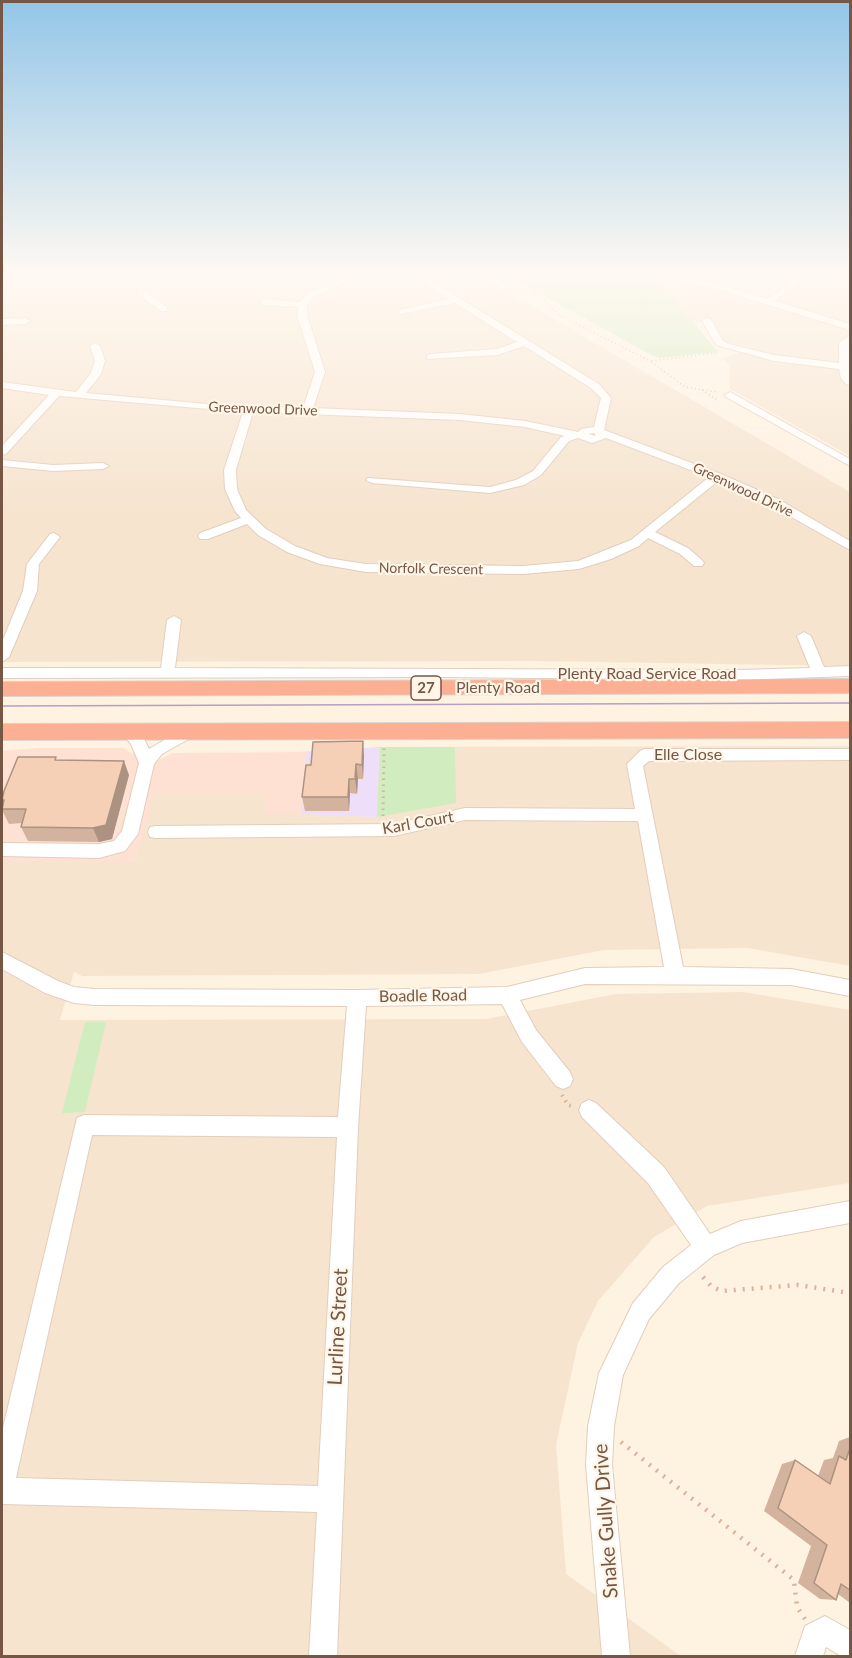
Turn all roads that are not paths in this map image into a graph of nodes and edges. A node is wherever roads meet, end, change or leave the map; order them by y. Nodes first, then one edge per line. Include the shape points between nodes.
1 (98, 354) edge
2 (314, 354) edge
3 (466, 354) edge
4 (546, 354) edge
5 (759, 354) edge
6 (844, 354) edge
7 (430, 357) dead end
8 (844, 367) junction
9 (850, 382) edge
10 (2, 385) edge
11 (56, 393) junction
12 (79, 395) junction
13 (730, 395) road end
14 (249, 409) junction
15 (307, 411) junction
16 (563, 429) junction
17 (590, 434) junction
18 (2, 452) edge
19 (551, 453) junction
20 (2, 463) edge
21 (850, 463) edge
22 (103, 466) dead end
23 (717, 476) junction
24 (372, 480) dead end
25 (248, 520) junction
26 (647, 533) junction
27 (204, 536) dead end
28 (54, 537) dead end
29 (850, 546) edge
30 (698, 562) dead end
31 (174, 620) dead end
32 (804, 636) dead end
33 (2, 657) edge
34 (819, 671) junction
35 (850, 671) edge
36 (2, 674) edge
37 (166, 674) junction
38 (300, 681) junction
39 (850, 686) edge
40 (2, 689) edge
41 (850, 730) edge
42 (191, 731) junction
43 (2, 732) edge
44 (128, 732) junction
45 (850, 754) edge
46 (147, 764) junction
47 (643, 815) junction
48 (156, 831) dead end
49 (2, 849) edge
50 (2, 960) edge
51 (675, 975) junction
52 (850, 988) edge
53 (507, 995) junction
54 (357, 998) junction
55 (562, 1079) road end
56 (589, 1110) road end
57 (348, 1128) junction
58 (850, 1212) edge
59 (706, 1246) junction
60 (2, 1485) edge
61 (2, 1491) edge
62 (329, 1500) junction
63 (812, 1646) edge
64 (850, 1646) edge
65 (323, 1656) edge
66 (616, 1656) edge

1 - 12 street via 96,374
2 - 15 street via 320,372
3 - 7 street
4 - 17 street via 595,386 606,398 602,416
5 - 8 street
6 - 8 street
8 - 9 street
10 - 11 street, Greenwood Drive
11 - 12 street, Greenwood Drive
11 - 18 street
12 - 14 street, Greenwood Drive
13 - 21 street
14 - 15 street, Greenwood Drive
14 - 25 street, Norfolk Crescent via 231,461 230,479 235,501
15 - 16 street, Greenwood Drive via 429,415
16 - 17 street, Greenwood Drive
16 - 19 street via 556,436
17 - 19 street via 565,439
17 - 23 street, Greenwood Drive
19 - 24 street via 537,472 520,483 490,490
20 - 22 street via 52,468
23 - 26 street, Norfolk Crescent
23 - 29 street, Greenwood Drive via 774,502
25 - 26 street, Norfolk Crescent via 275,541 308,555 382,570 564,568 626,548
25 - 27 street
26 - 30 street
28 - 33 street via 33,564 26,601
31 - 37 street
32 - 34 street
34 - 35 street, Plenty Road Service Road
34 - 38 street, Plenty Road Service Road
36 - 37 street, Plenty Road Service Road
37 - 38 street, Plenty Road Service Road
38 - 39 highway, Plenty Road / 27
38 - 40 highway, Plenty Road / 27
41 - 42 highway
42 - 44 highway
42 - 46 street via 157,750
43 - 44 highway
44 - 46 street via 138,741
45 - 47 street, Elle Close via 645,755 634,764
46 - 49 street via 130,834 119,846 99,851
47 - 48 street, Karl Court via 465,814 394,830
47 - 51 street, Elle Close
50 - 54 street, Boadle Road via 74,995
51 - 52 street, Boadle Road via 791,977
51 - 53 street, Boadle Road via 585,976
53 - 54 street, Boadle Road
53 - 55 street via 529,1036
54 - 57 street, Lurline Street
56 - 59 street via 656,1175
57 - 60 street via 84,1125
57 - 62 street, Lurline Street
58 - 59 street, Snake Gully Drive via 741,1232
59 - 66 street, Snake Gully Drive via 671,1275 641,1311 611,1373 601,1426 599,1465
61 - 62 street
62 - 65 street, Lurline Street
63 - 64 street via 825,1630

